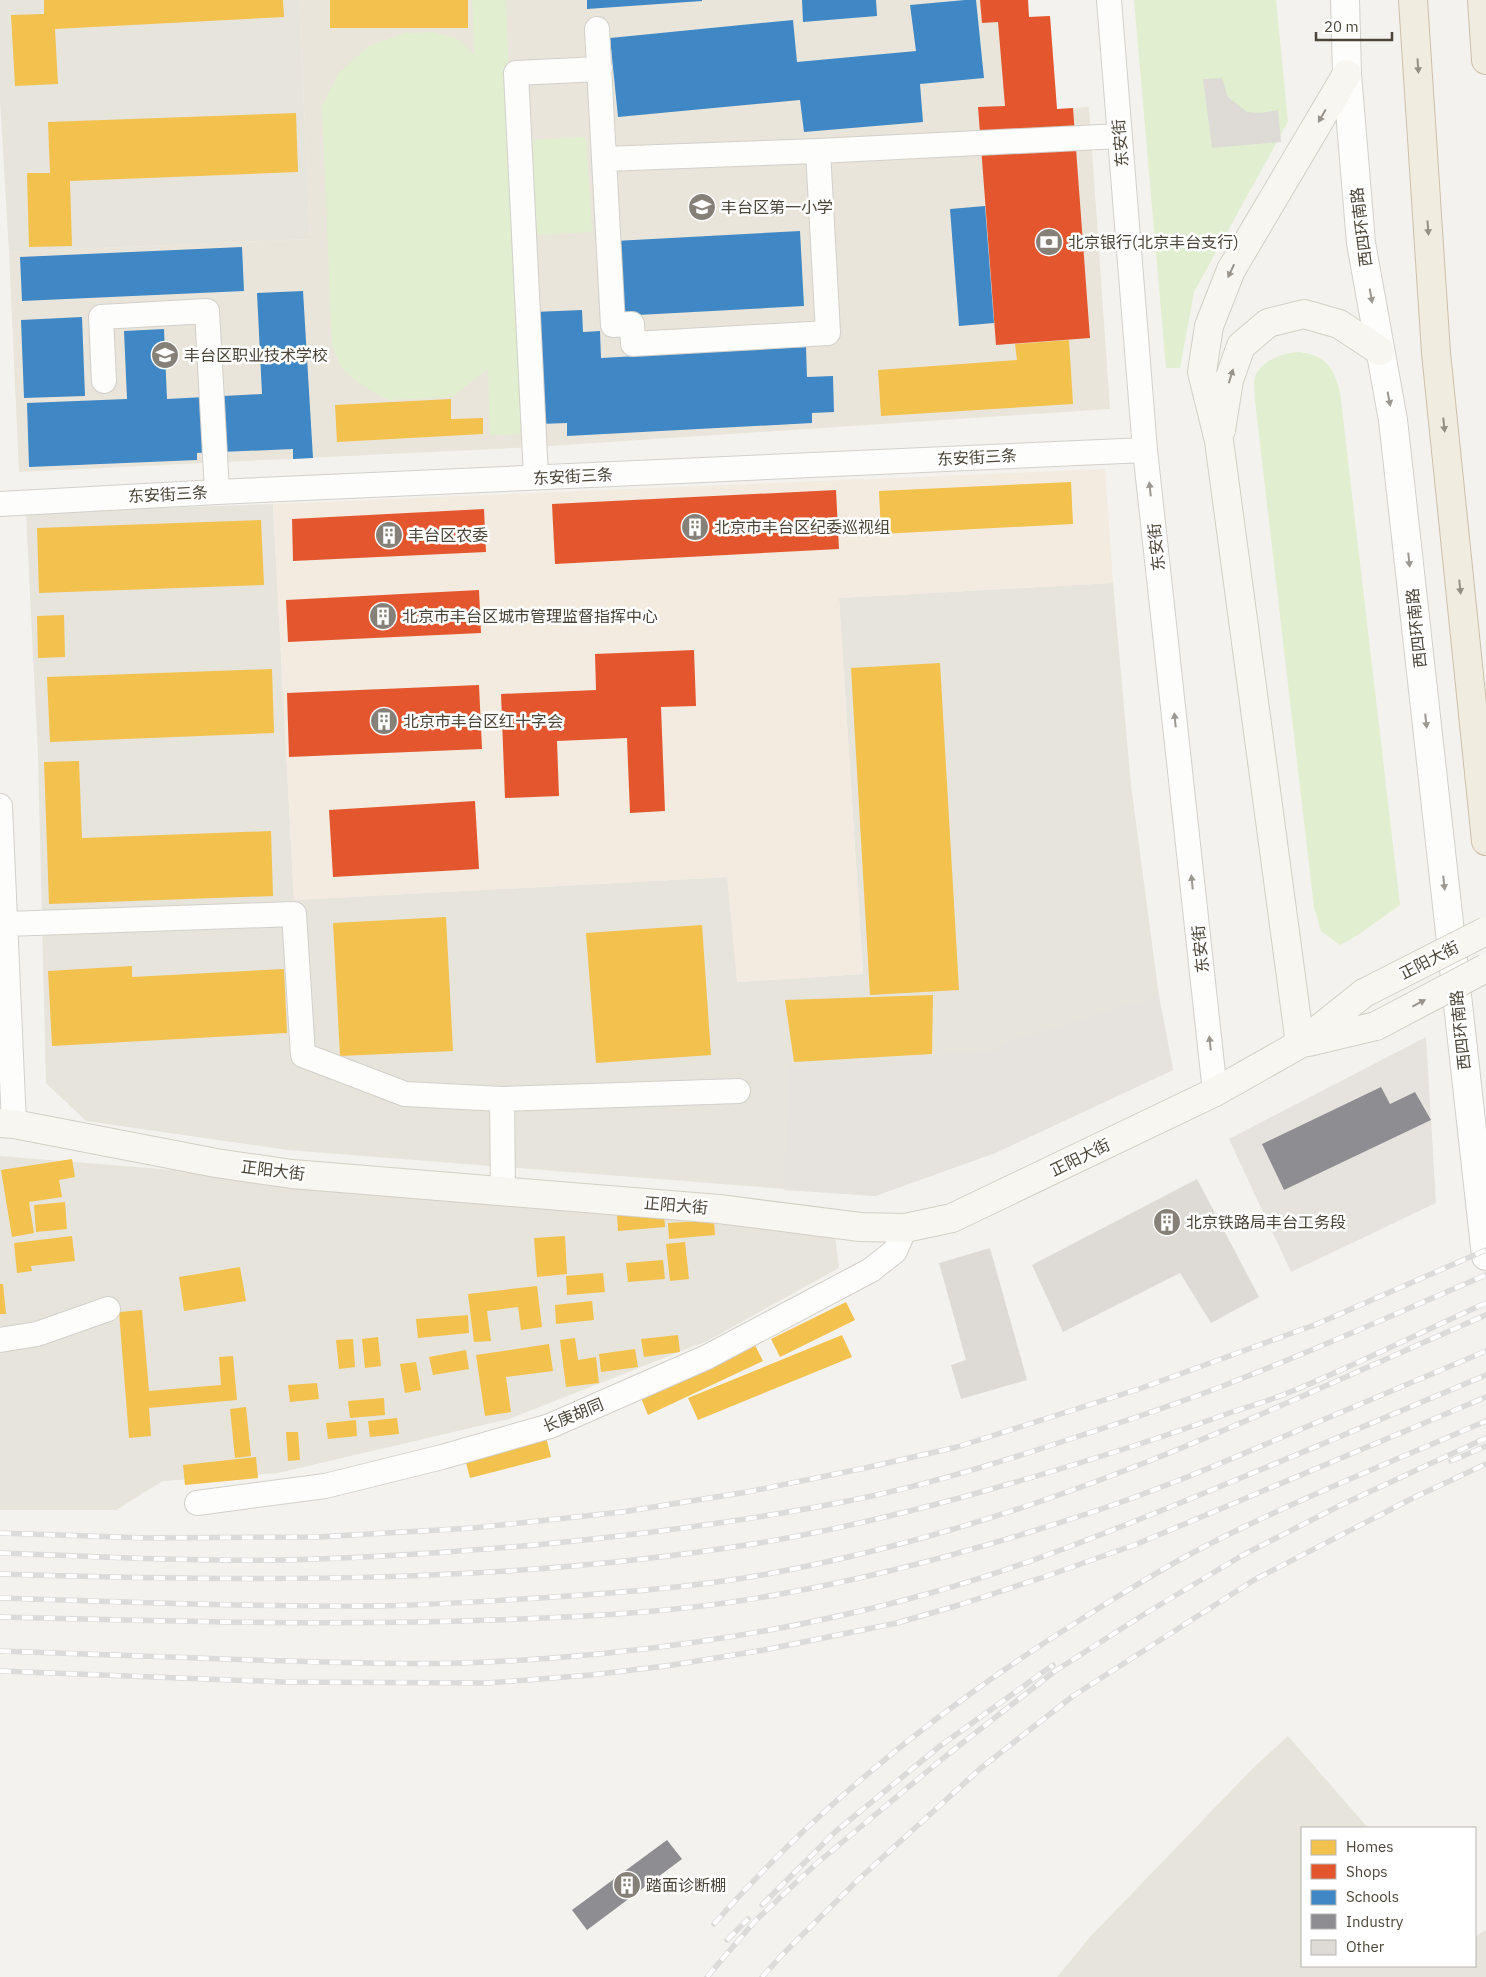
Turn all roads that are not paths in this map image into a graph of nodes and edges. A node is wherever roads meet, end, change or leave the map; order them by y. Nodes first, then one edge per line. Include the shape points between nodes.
1 (1109, 0) edge
2 (1345, 0) edge
3 (1413, 0) edge
4 (1482, 0) edge
5 (598, 29) dead end
6 (1486, 60) edge
7 (600, 69) junction
8 (1347, 74) junction
9 (1120, 136) junction
10 (818, 151) junction
11 (604, 159) junction
12 (1380, 351) junction
13 (104, 381) dead end
14 (1219, 441) junction
15 (1145, 450) junction
16 (536, 477) junction
17 (217, 492) junction
18 (0, 504) edge
19 (0, 806) edge
20 (1486, 840) edge
21 (6, 924) junction
22 (1486, 931) edge
23 (1486, 968) edge
24 (1300, 1044) junction
25 (738, 1091) dead end
26 (1215, 1092) junction
27 (502, 1100) junction
28 (7, 1124) edge
29 (503, 1191) junction
30 (905, 1228) junction
31 (1486, 1256) edge
32 (108, 1309) dead end
33 (0, 1340) edge
34 (197, 1503) dead end

1 - 9 street, 东安街
2 - 8 street, 西四环南路
3 -> 20 highway via 1436,353
4 - 6 highway
5 - 7 street
7 - 11 street
7 - 16 street via 516,73
8 -> 12 street, 西四环南路 via 1361,243
8 -> 14 main road via 1232,270 1209,326 1202,372
9 - 10 street
9 - 15 street, 东安街
10 - 11 street
10 - 11 street via 828,333 633,344 632,324 613,325
14 -> 12 main road via 1229,380 1241,346 1268,323 1304,314 1339,324
12 -> 31 street, 西四环南路 via 1393,420
13 - 17 street via 101,317 208,311
14 - 24 main road
15 - 16 street, 东安街三条
26 -> 15 street, 东安街
16 - 17 street, 东安街三条
17 - 18 street, 东安街三条
19 - 21 street
21 - 27 street via 294,914 303,1054 405,1094
21 - 28 street
22 - 24 main road, 正阳大街, bridge via 1364,993
24 -> 23 main road, 正阳大街, bridge via 1376,1026
24 - 26 main road, 正阳大街
25 - 27 street
26 - 30 main road, 正阳大街 via 952,1218
27 - 29 street
28 - 29 main road, 正阳大街 via 292,1174
29 - 30 main road, 正阳大街 via 719,1209 860,1227
30 - 34 street, 长庚胡同 via 895,1251 871,1270 707,1357 550,1426 325,1486
32 - 33 street via 37,1334

